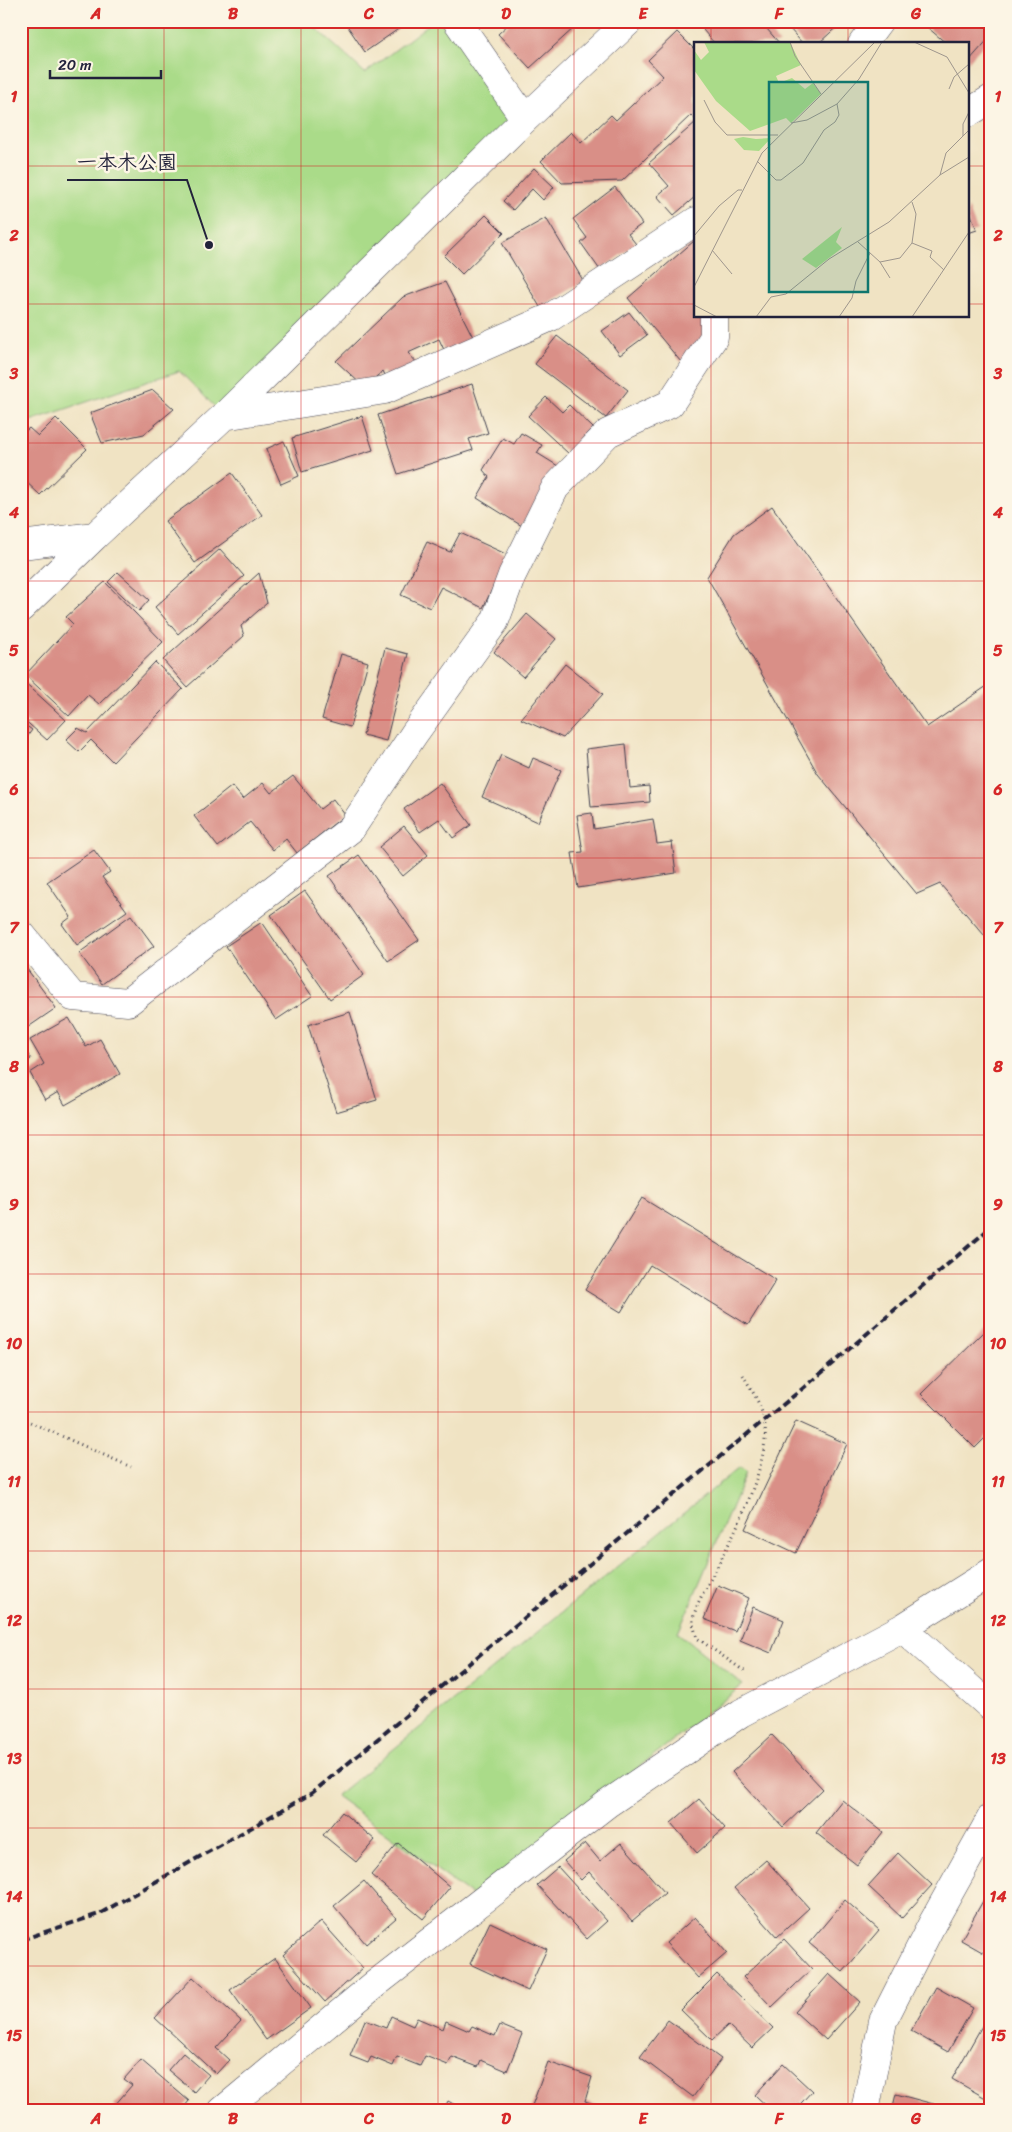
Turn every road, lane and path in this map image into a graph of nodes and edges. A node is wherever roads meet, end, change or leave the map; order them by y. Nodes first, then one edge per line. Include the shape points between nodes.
1 (457, 21) edge
2 (629, 21) edge
3 (879, 21) edge
4 (863, 42) edge
5 (991, 99) edge
6 (970, 112) edge
7 (525, 119) junction
8 (694, 222) edge
9 (714, 318) edge
10 (224, 416) junction
11 (95, 536) junction
12 (21, 545) edge
13 (21, 608) edge
14 (21, 934) edge
15 (743, 1375) dead end
16 (21, 1418) edge
17 (131, 1467) dead end
18 (991, 1572) edge
19 (902, 1628) junction
20 (778, 1694) junction
21 (991, 1707) edge
22 (991, 1818) edge
23 (222, 2111) edge
24 (865, 2111) edge

1 - 7 street
2 - 7 street
3 - 4 street
5 - 6 street
7 - 10 street
8 - 10 street via 550,316 385,390
9 - 14 street via 714,337 670,404 608,433 555,488 512,575 495,621 351,829 128,1002 73,997
10 - 11 street
11 - 12 street
11 - 13 street
15 - 20 path via 764,1420 766,1436 762,1464 693,1622 697,1638
16 - 17 path
18 - 19 street
19 - 20 street
19 - 21 street
20 - 23 street via 741,1713 608,1804 374,1985
22 - 24 street via 883,2021

